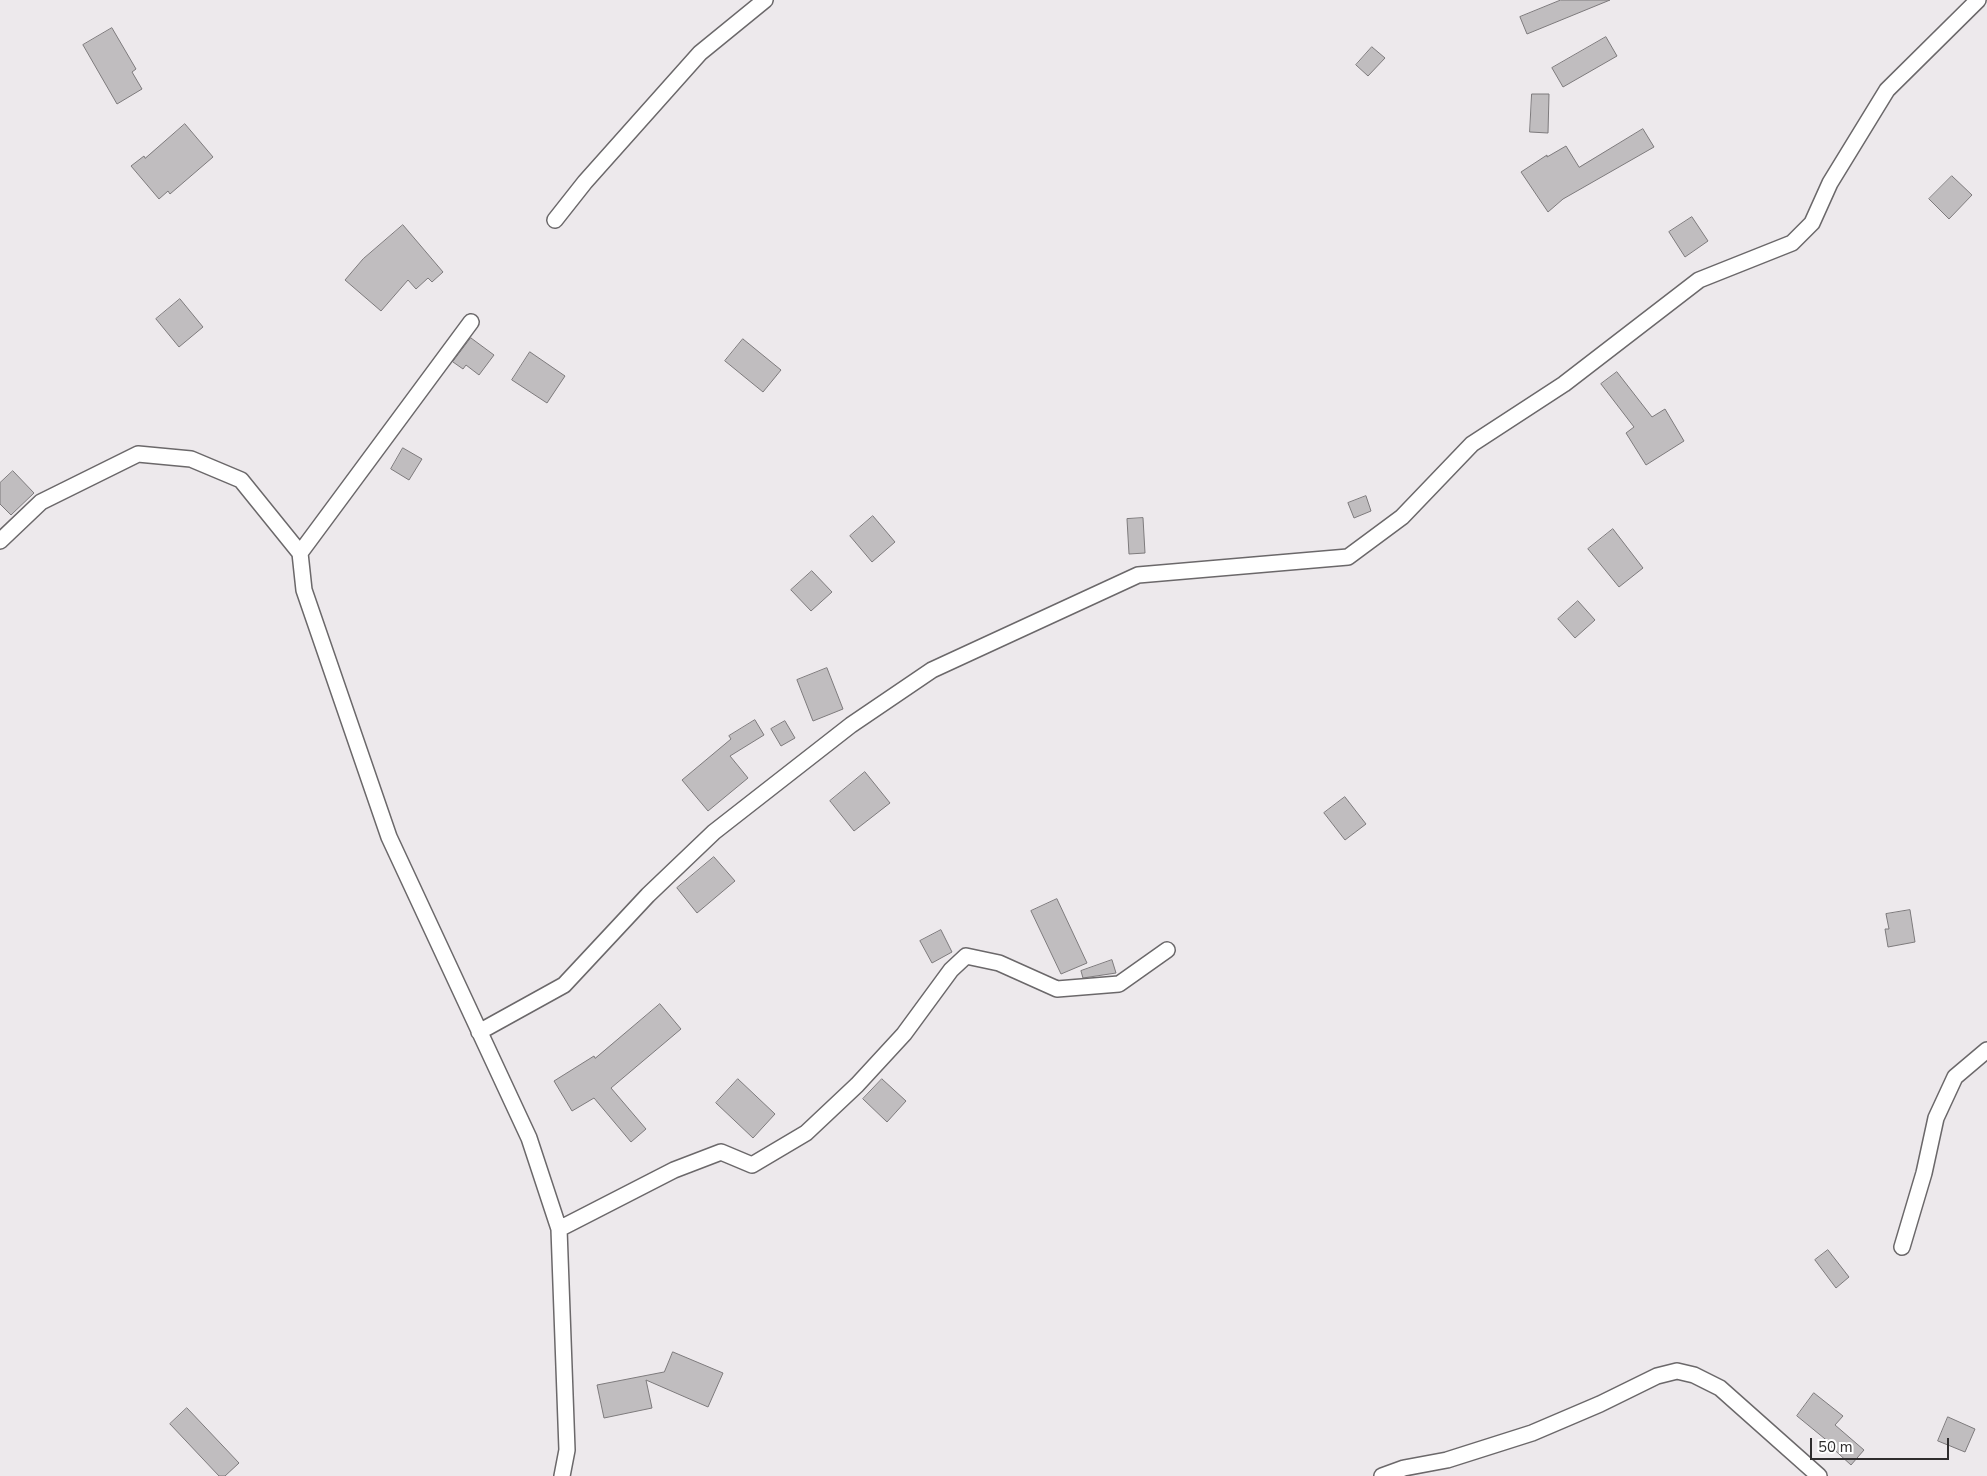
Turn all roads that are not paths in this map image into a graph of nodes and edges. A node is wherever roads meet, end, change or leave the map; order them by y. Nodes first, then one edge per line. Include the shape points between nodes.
1 (765, 0) edge
2 (1978, 0) edge
3 (555, 220) dead end
4 (471, 322) dead end
5 (0, 541) edge
6 (300, 553) junction
7 (1167, 950) dead end
8 (479, 1032) junction
9 (1987, 1050) edge
10 (559, 1229) junction
11 (1902, 1246) dead end
12 (562, 1476) edge
13 (1382, 1476) edge
14 (1819, 1476) edge

1 - 3 street via 700,53
2 - 8 street via 1888,90 1830,183 1812,222 1792,243 1699,280 1564,384 1472,444 1402,517 1348,557 1138,575 932,670 852,725 714,832 648,895 564,985
4 - 6 street
5 - 6 street via 41,502 138,454 191,458 240,480
6 - 8 street via 304,590 389,838
7 - 10 street via 1119,984 1058,989 999,963 966,956 951,970 904,1034 806,1133 752,1165 721,1152 674,1170
8 - 10 street via 528,1138
9 - 11 street via 1955,1077 1936,1118 1924,1173
10 - 12 street via 567,1450
13 - 14 street via 1404,1468 1447,1460 1532,1433 1677,1370 1720,1388

